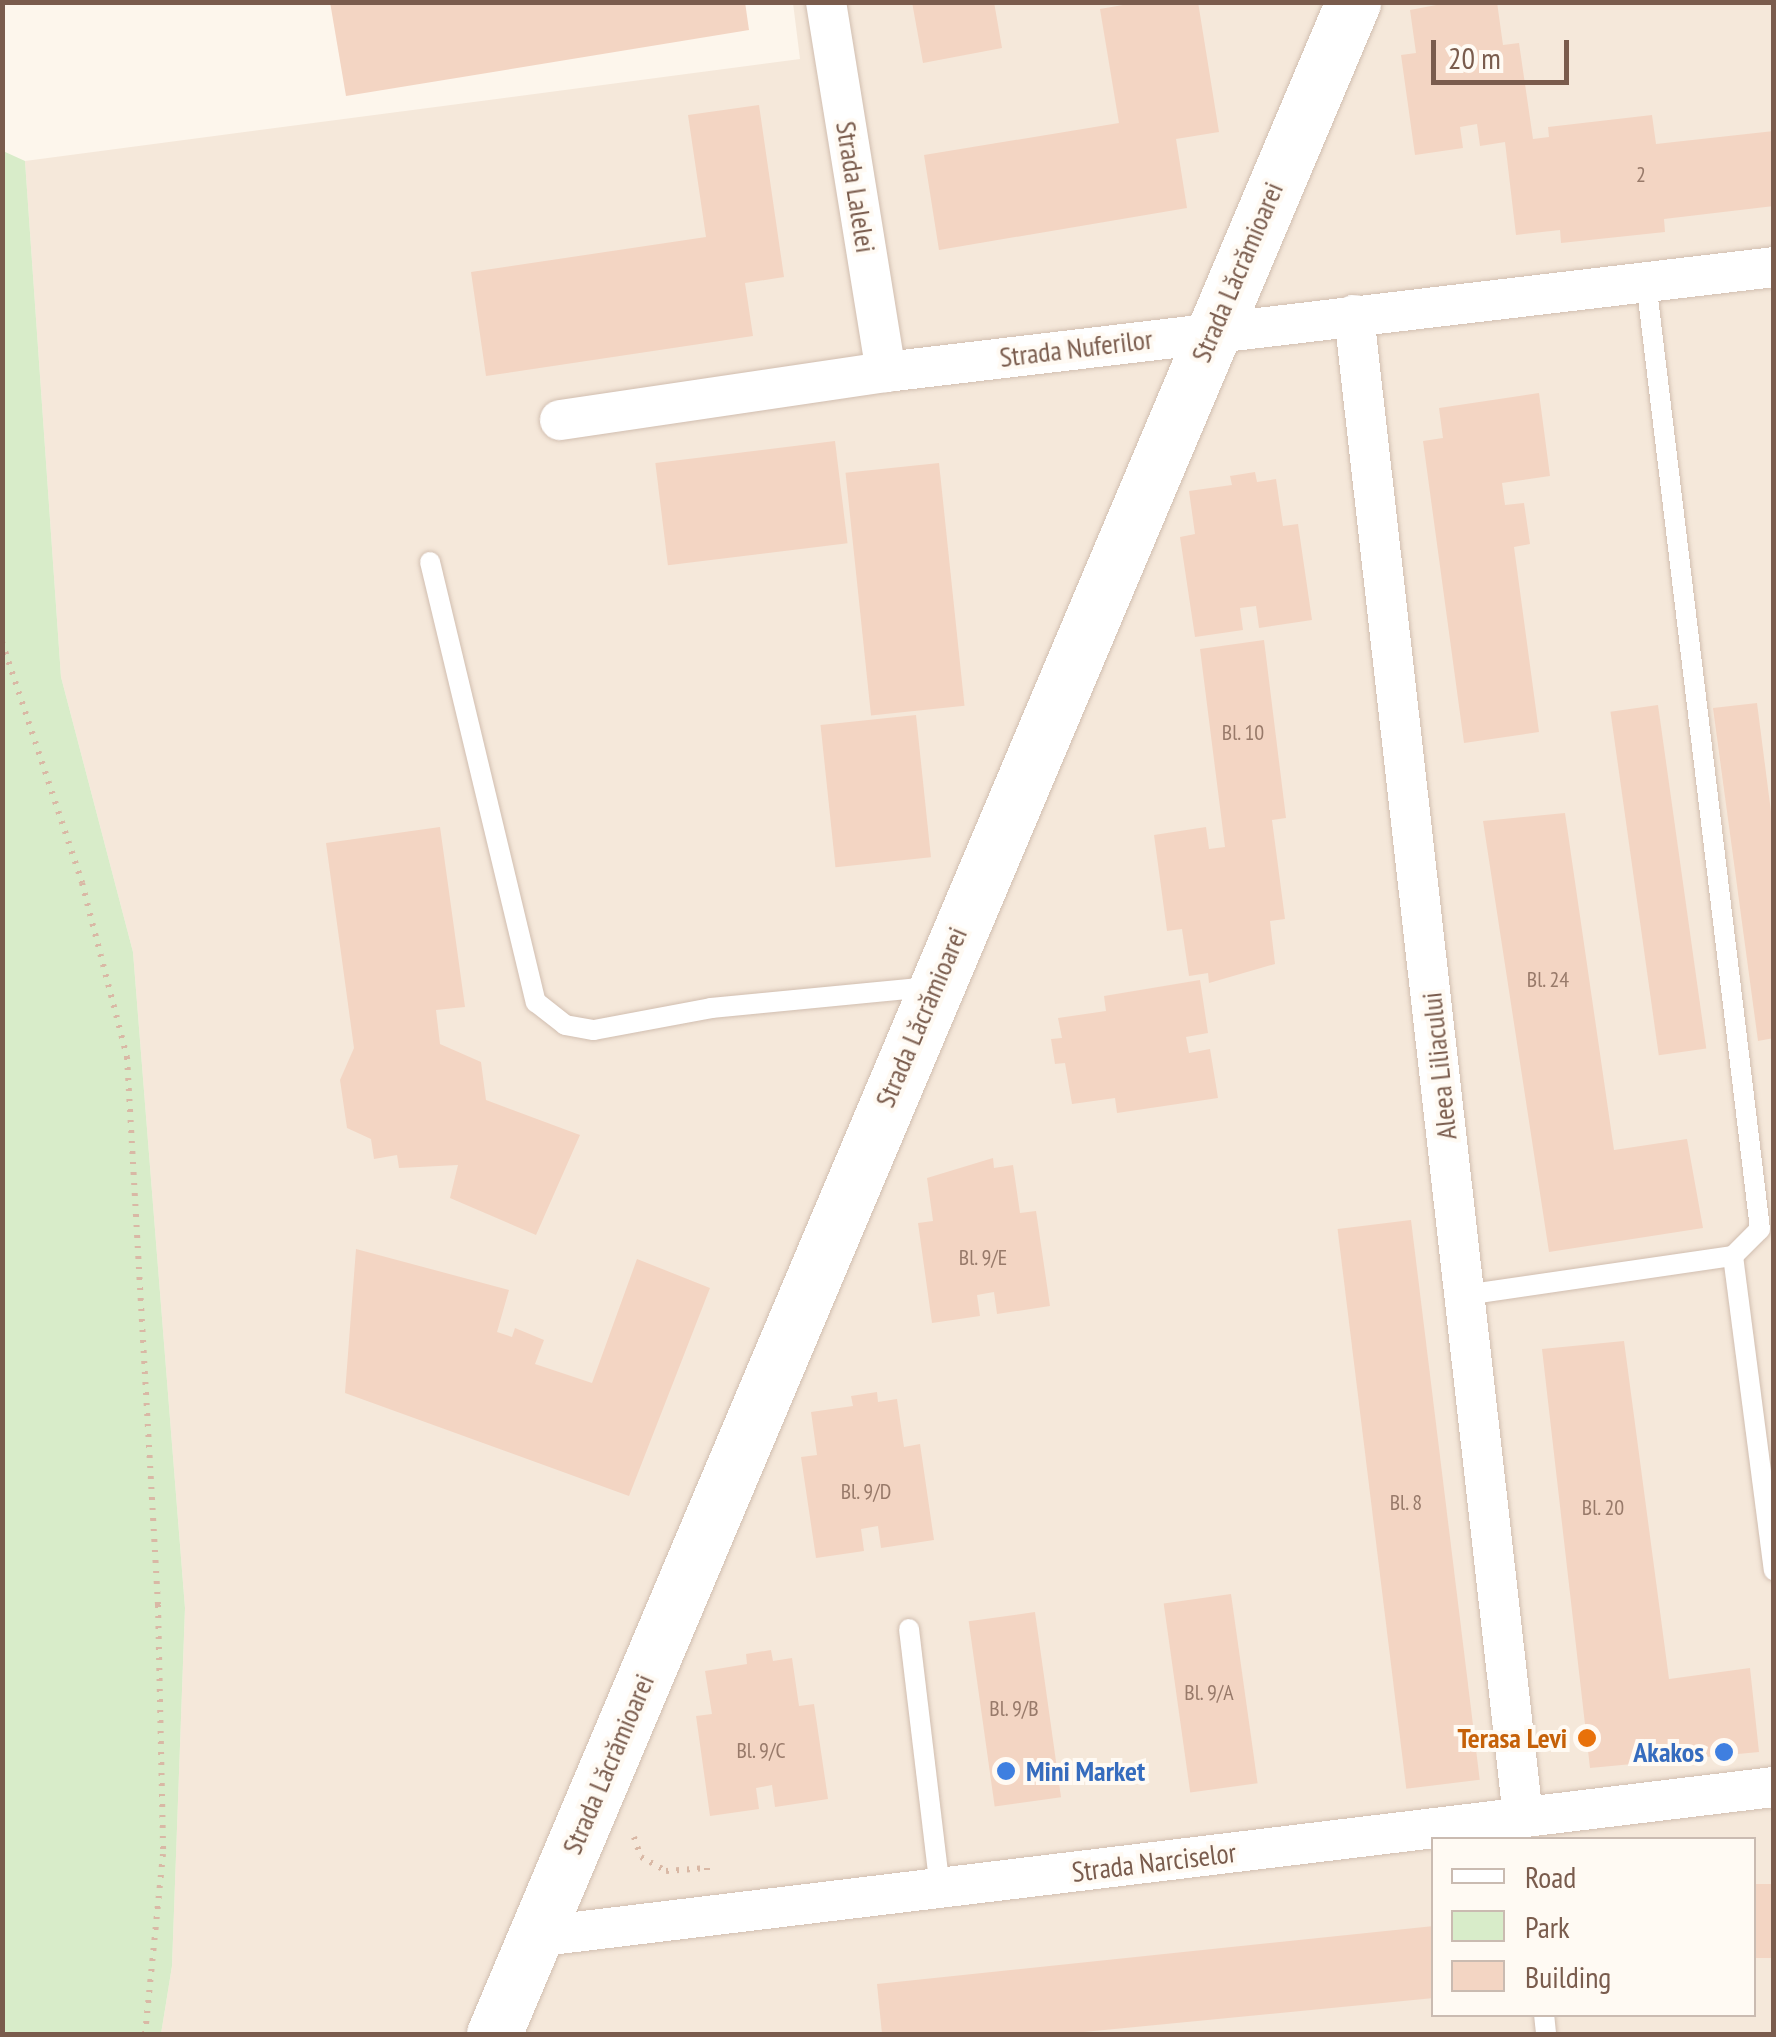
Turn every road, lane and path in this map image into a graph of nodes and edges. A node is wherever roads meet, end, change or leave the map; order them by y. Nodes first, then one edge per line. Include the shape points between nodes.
1 (826, 2) edge
2 (1353, 2) edge
3 (1774, 267) edge
4 (1646, 282) junction
5 (1354, 315) junction
6 (1211, 332) junction
7 (886, 372) junction
8 (560, 420) dead end
9 (430, 562) dead end
10 (2, 642) edge
11 (934, 987) junction
12 (1733, 1256) junction
13 (1465, 1295) junction
14 (1774, 1570) edge
15 (909, 1629) dead end
16 (1774, 1787) edge
17 (1525, 1828) edge
18 (1437, 1837) edge
19 (1431, 1838) edge
20 (940, 1888) junction
21 (534, 1937) junction
22 (145, 2034) edge
23 (494, 2034) edge

1 - 7 street, Strada Lalelei
2 - 6 main road, Strada Lăcrămioarei
3 - 4 street, Strada Nuferilor
4 - 5 street, Strada Nuferilor
4 - 12 lane via 1760,1229
5 - 6 street, Strada Nuferilor
5 - 13 street, Aleea Liliacului
6 - 7 street, Strada Nuferilor
6 - 11 main road, Strada Lăcrămioarei
7 - 8 street, Strada Nuferilor
9 - 11 lane via 536,1002 565,1025 594,1030 710,1008
10 - 22 path via 82,883 127,1057 158,1605 163,1854
11 - 21 main road, Strada Lăcrămioarei
12 - 13 lane
12 - 14 lane
13 - 17 street, Aleea Liliacului
15 - 20 lane
16 - 17 street, Strada Narciselor
17 - 18 street, Strada Narciselor
19 - 20 street, Strada Narciselor
20 - 21 street, Strada Narciselor
21 - 23 main road, Strada Lăcrămioarei

